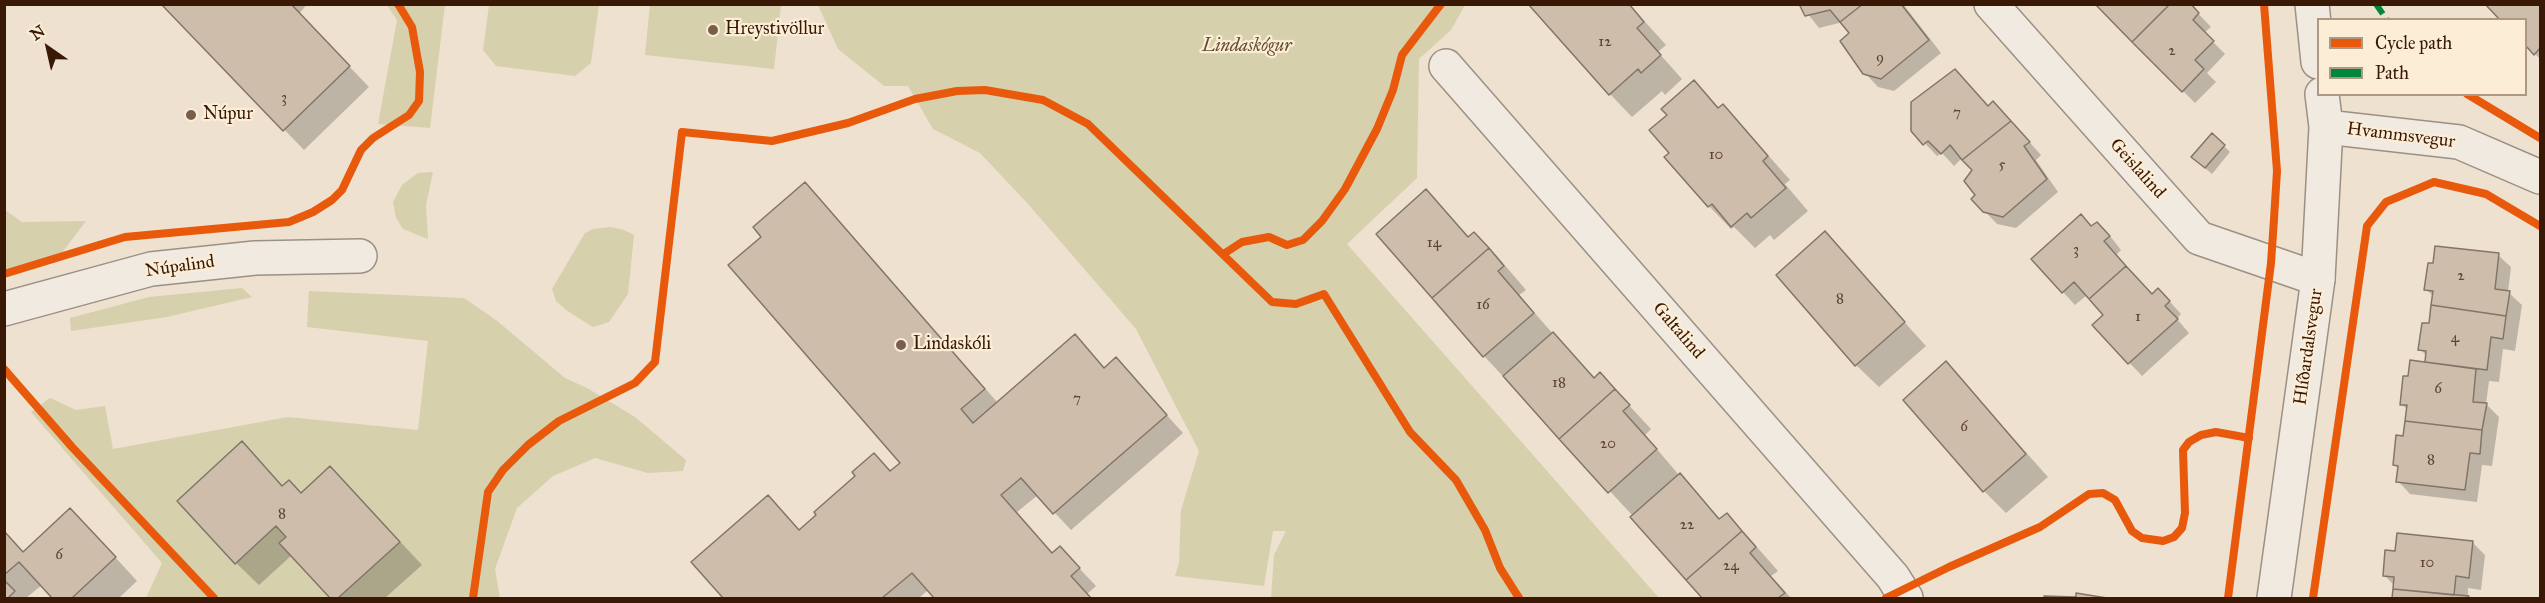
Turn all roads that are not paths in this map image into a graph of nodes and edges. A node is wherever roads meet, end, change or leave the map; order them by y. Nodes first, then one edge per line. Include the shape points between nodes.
1 (1991, 4) edge
2 (2312, 4) edge
3 (2317, 45) edge
4 (1446, 66) dead end
5 (2322, 96) edge
6 (2326, 127) junction
7 (2541, 177) edge
8 (360, 256) dead end
9 (2318, 279) junction
10 (4, 309) edge
11 (1906, 598) edge
12 (2274, 598) edge

1 - 9 street, Geislalind via 2199,238
2 - 3 street
4 - 11 street, Galtalind via 1893,577
5 - 6 street, Hlíðardalsvegur
6 - 7 street, Hvammsvegur via 2459,142
6 - 9 street, Hlíðardalsvegur
8 - 10 street, Núpalind via 255,258 151,269
9 - 12 street, Hlíðardalsvegur

